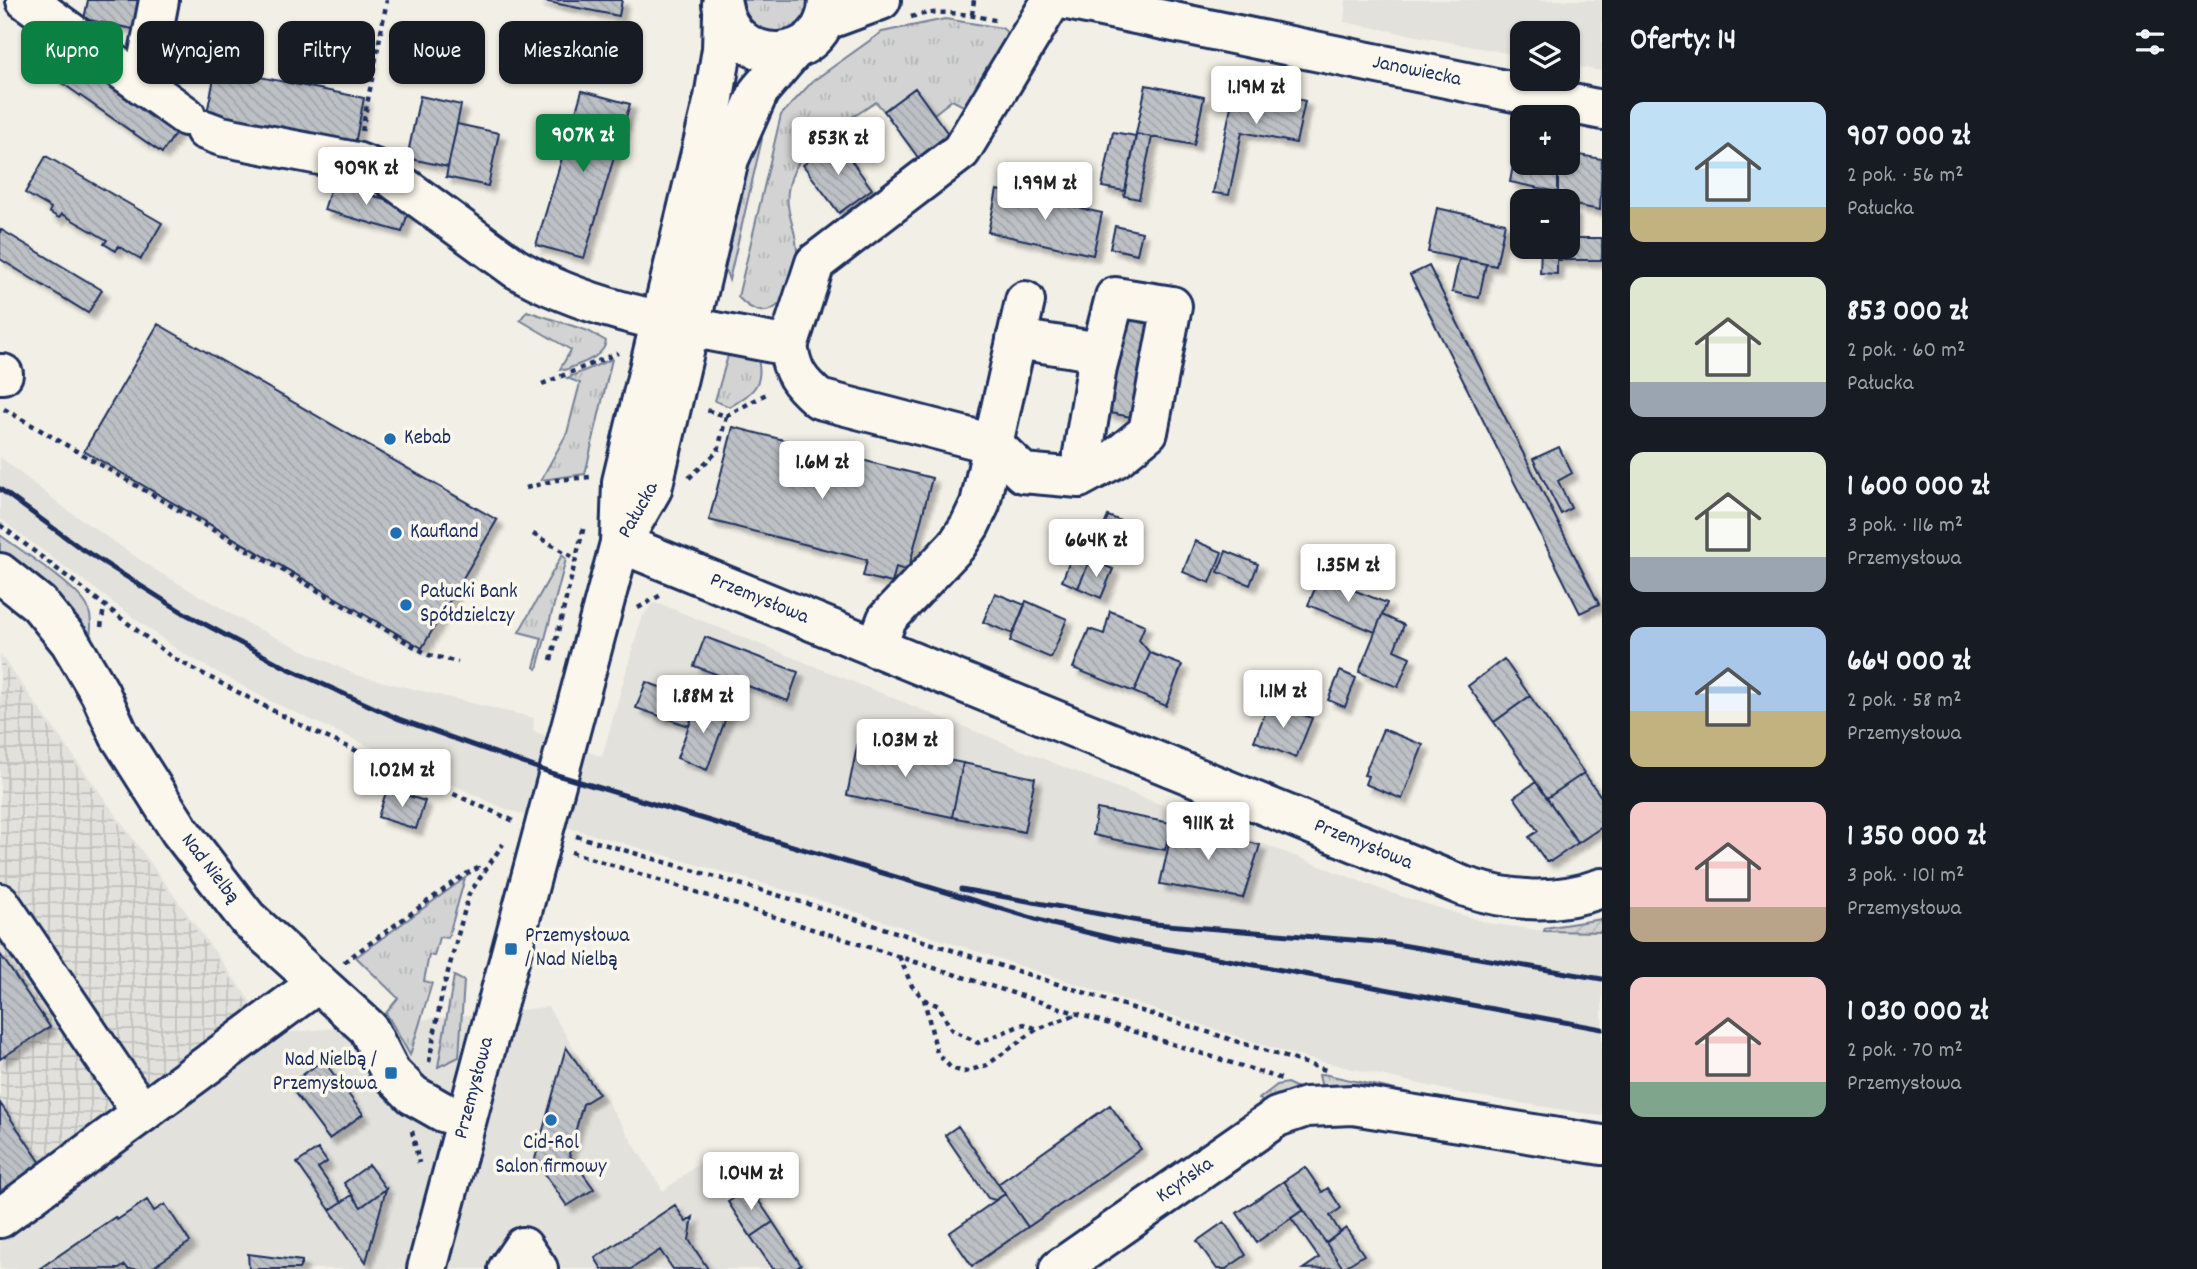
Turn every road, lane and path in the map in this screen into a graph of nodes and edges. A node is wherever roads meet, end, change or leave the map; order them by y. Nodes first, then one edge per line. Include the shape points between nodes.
1 (26, 0) edge
2 (159, 0) edge
3 (387, 0) edge
4 (974, 0) edge
5 (1063, 6) edge
6 (722, 7) edge
7 (826, 10) edge
8 (891, 10) edge
9 (972, 15) junction
10 (794, 50) junction
11 (143, 85) junction
12 (1602, 110) edge
13 (356, 162) junction
14 (1025, 301) dead end
15 (674, 322) junction
16 (1016, 340) junction
17 (788, 346) junction
18 (1101, 352) junction
19 (623, 363) dead end
20 (799, 383) junction
21 (542, 384) dead end
22 (1, 385) edge
23 (706, 410) dead end
24 (726, 416) junction
25 (993, 444) junction
26 (596, 477) dead end
27 (1079, 478) junction
28 (688, 479) dead end
29 (594, 488) dead end
30 (585, 521) dead end
31 (0, 525) edge
32 (533, 534) dead end
33 (621, 542) junction
34 (576, 559) junction
35 (0, 573) edge
36 (876, 648) junction
37 (458, 662) dead end
38 (550, 666) dead end
39 (534, 828) junction
40 (484, 871) junction
41 (1602, 888) edge
42 (0, 903) edge
43 (899, 956) junction
44 (318, 983) junction
45 (924, 999) junction
46 (1079, 1014) junction
47 (1038, 1029) junction
48 (1337, 1072) dead end
49 (1302, 1093) junction
50 (421, 1099) junction
51 (142, 1113) junction
52 (466, 1119) junction
53 (1602, 1145) edge
54 (419, 1174) dead end
55 (0, 1218) edge
56 (427, 1269) edge
57 (1059, 1269) edge

1 - 11 street
2 - 11 street
3 - 13 path
4 - 9 path
5 - 9 path
5 - 12 street, Janowiecka
5 - 17 street via 961,151 815,263
6 - 10 street via 729,28 751,48
6 - 15 street, Pałucka via 722,49
7 - 8 street
7 - 10 street, Pałucka via 812,38
8 - 9 path
10 - 15 street, Pałucka via 763,84 738,134
11 - 13 street via 221,136
13 - 15 street via 407,186 537,281 602,306
14 - 16 street
15 - 17 street
15 - 33 street, Pałucka via 652,489
16 - 18 street
16 - 25 street
17 - 20 street
18 - 27 street
18 - 27 street via 1115,297 1172,306 1148,432 1116,458
19 - 21 path via 626,350
20 - 24 path via 768,393
20 - 25 street via 818,399
22 - 37 path via 429,655
23 - 24 path
24 - 28 path via 718,451
25 - 27 street via 1023,472
25 - 36 street via 980,504 970,525 887,619
26 - 29 path
30 - 34 path
31 - 39 path via 173,658 310,730
32 - 34 path
33 - 36 street, Przemysłowa
33 - 39 street, Przemysłowa
34 - 38 path
35 - 44 street, Nad Nielbą via 39,604 70,642 119,735 208,872 247,918
36 - 41 street, Przemysłowa via 1486,894 1555,900
39 - 40 path via 503,845
39 - 43 path
39 - 48 path via 808,904
39 - 52 street, Przemysłowa
40 - 44 path via 478,868 464,875
40 - 50 path via 465,907
42 - 51 street
43 - 45 path via 912,986
43 - 46 path
44 - 50 street, Nad Nielbą via 368,1028 391,1073
44 - 51 street
45 - 47 path via 939,1006 951,1029 978,1043 1024,1024
45 - 47 path via 937,1053 951,1068 964,1072 987,1065
46 - 47 path
46 - 49 path
49 - 53 street, Kcyńska
49 - 57 street, Kcyńska via 1277,1117
50 - 52 street, Nad Nielbą
50 - 54 path via 411,1137
51 - 55 street
52 - 56 street, Przemysłowa

